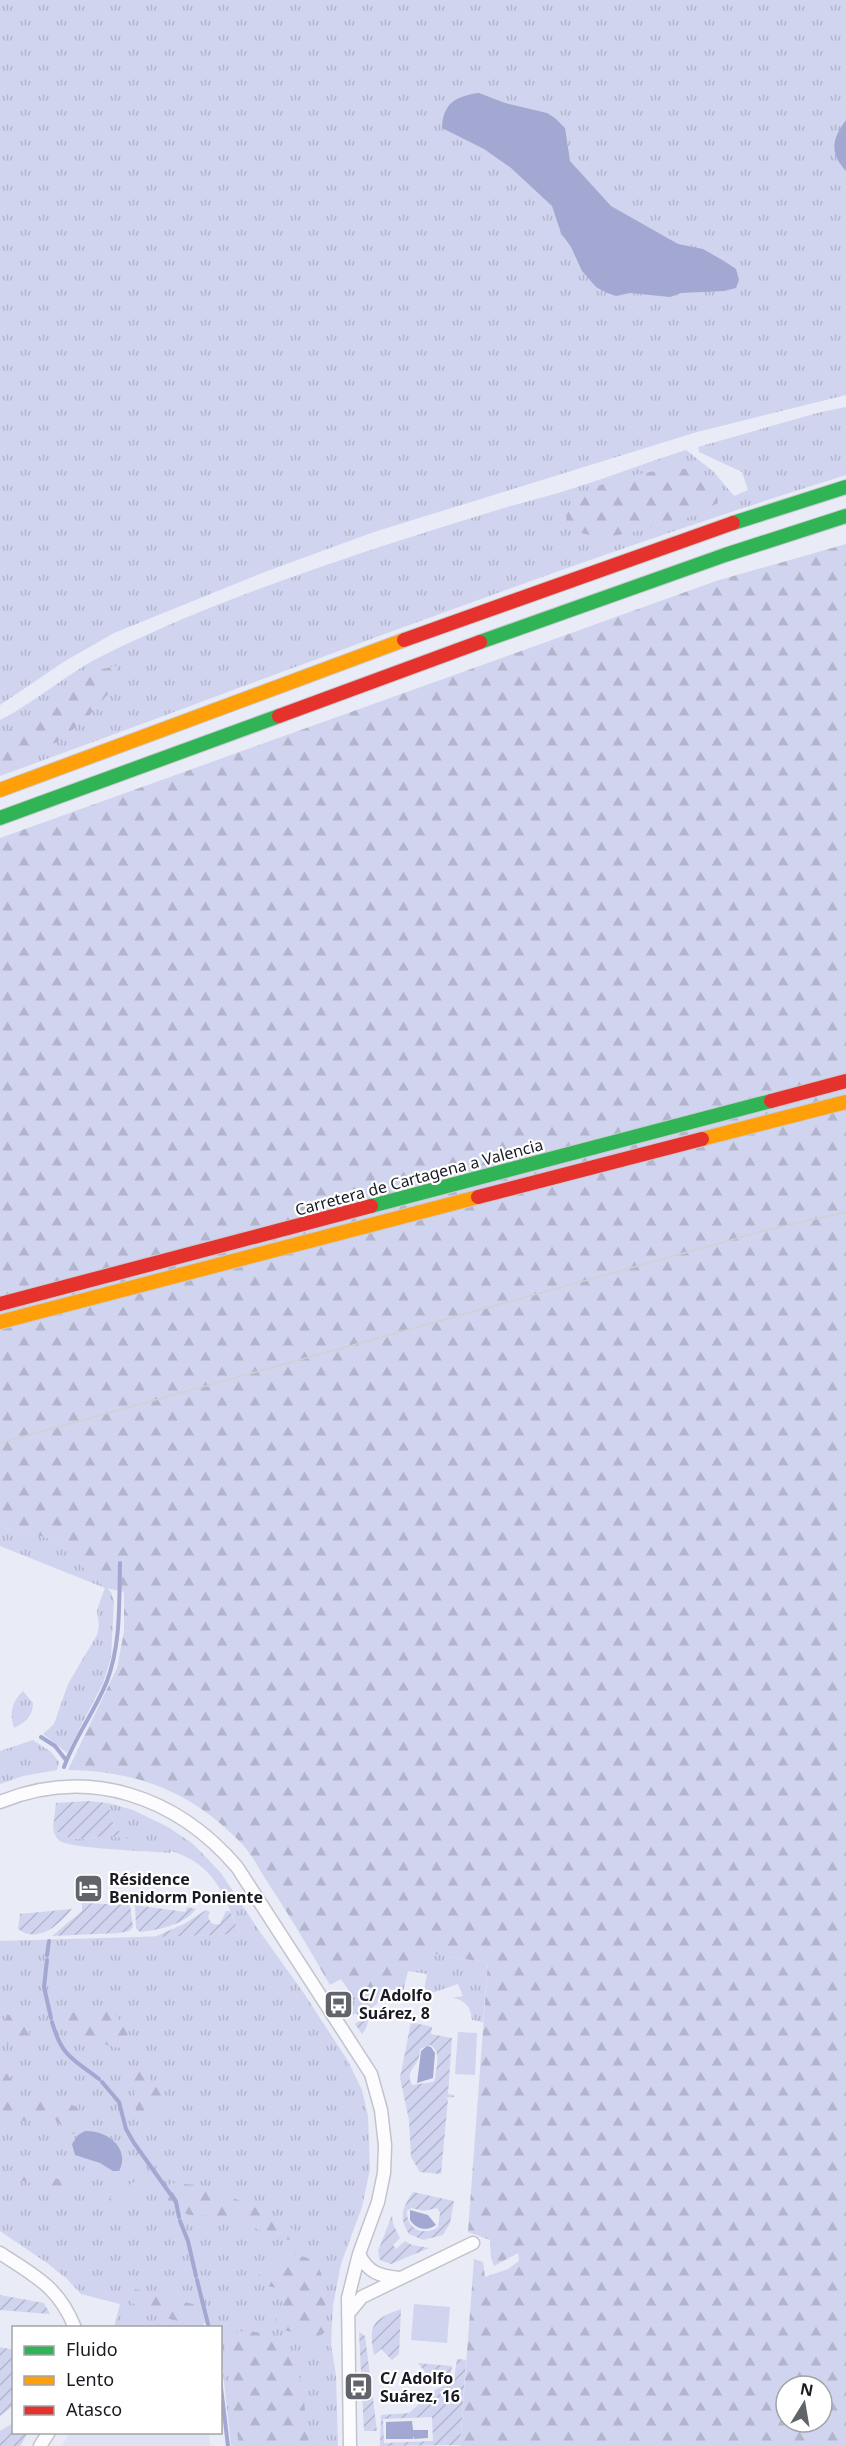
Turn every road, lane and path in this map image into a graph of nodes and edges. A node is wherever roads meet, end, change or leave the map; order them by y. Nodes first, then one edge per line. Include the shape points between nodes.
1 (846, 488) edge
2 (846, 516) edge
3 (0, 790) edge
4 (0, 818) edge
5 (846, 1081) edge
6 (846, 1102) edge
7 (0, 1304) edge
8 (0, 1322) edge
9 (0, 1802) edge
10 (473, 2243) dead end
11 (0, 2253) edge
12 (359, 2254) junction
13 (400, 2278) junction
14 (348, 2314) junction
15 (74, 2326) edge
16 (350, 2446) edge

1 - 3 highway via 705,532
2 - 4 highway via 506,632
5 - 7 highway, Carretera de Cartagena a Valencia
6 - 8 highway, Carretera de Cartagena a Valencia
9 - 12 street via 55,1787 106,1789 138,1797 187,1819 221,1847 237,1867 374,2082 384,2126 384,2173
10 - 13 street
11 - 15 street via 52,2289 62,2299
12 - 13 street via 372,2272
12 - 14 street via 350,2282
13 - 14 street via 362,2297
14 - 16 street

